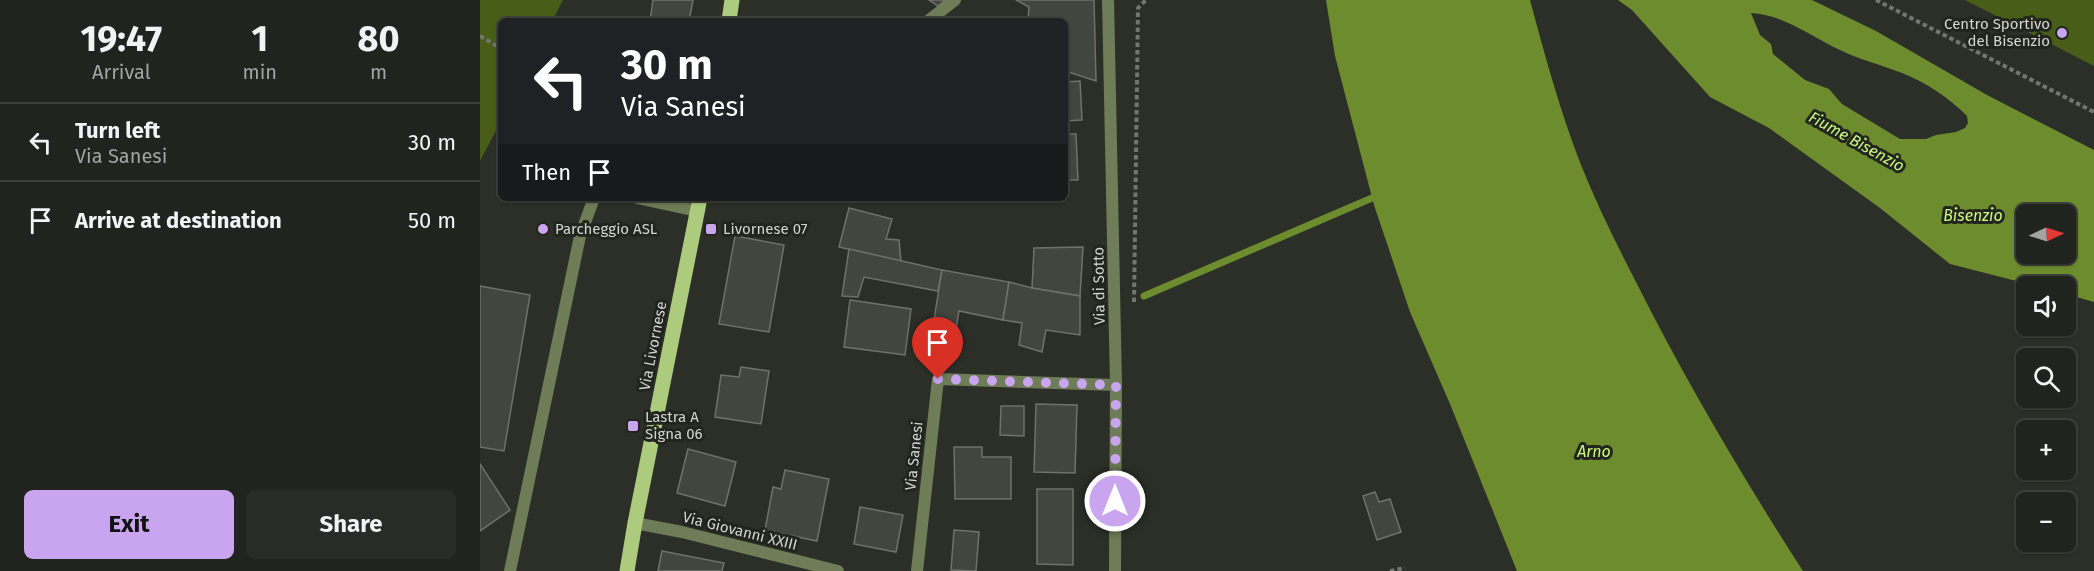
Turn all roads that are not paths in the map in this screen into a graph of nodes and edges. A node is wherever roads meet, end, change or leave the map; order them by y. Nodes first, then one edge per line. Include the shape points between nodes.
1 (732, 0) edge
2 (955, 0) edge
3 (1108, 0) edge
4 (729, 18) edge
5 (932, 18) edge
6 (593, 201) edge
7 (668, 201) edge
8 (699, 204) edge
9 (1116, 385) junction
10 (635, 523) junction
11 (510, 571) edge
12 (627, 571) edge
13 (838, 571) edge
14 (917, 571) edge
15 (1115, 571) edge

1 - 4 main road
2 - 5 street
3 - 9 street, Via di Sotto
6 - 11 street via 580,236
7 - 8 street
8 - 10 main road, Via Livornese
9 - 14 street, Via Sanesi via 938,379
9 - 15 street, Via di Sotto
10 - 12 main road, Via Livornese
10 - 13 street, Via Giovanni XXIII

